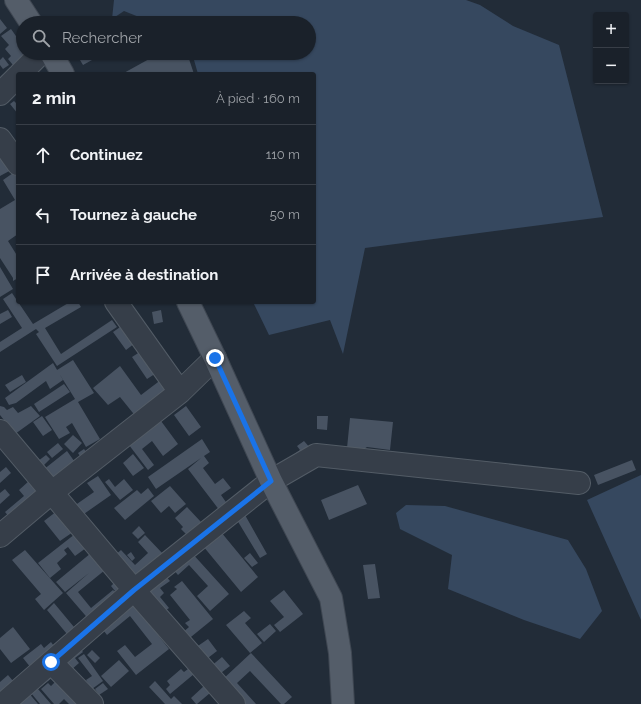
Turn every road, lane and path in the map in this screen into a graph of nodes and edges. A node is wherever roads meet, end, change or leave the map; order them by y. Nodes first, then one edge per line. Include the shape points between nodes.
1 (16, 0) edge
2 (26, 16) edge
3 (34, 60) edge
4 (54, 60) edge
5 (22, 72) edge
6 (62, 72) edge
7 (16, 78) edge
8 (0, 94) edge
9 (0, 139) edge
10 (16, 161) edge
11 (117, 304) edge
12 (189, 304) edge
13 (215, 358) junction
14 (180, 392) junction
15 (0, 431) edge
16 (271, 481) junction
17 (579, 484) dead end
18 (51, 493) junction
19 (0, 536) edge
20 (134, 590) junction
21 (51, 662) junction
22 (341, 703) edge
23 (3, 704) edge
24 (92, 704) edge
25 (234, 704) edge

1 - 2 main road
3 - 5 street
4 - 6 main road
7 - 8 street
9 - 10 street
11 - 14 street
12 - 13 main road
13 - 14 street
13 - 16 main road
14 - 18 street
15 - 18 street
16 - 17 street via 316,455
16 - 20 street
16 - 22 main road via 331,598 340,653
18 - 19 street
18 - 20 street
20 - 21 street
20 - 25 street
21 - 23 street
21 - 24 street

